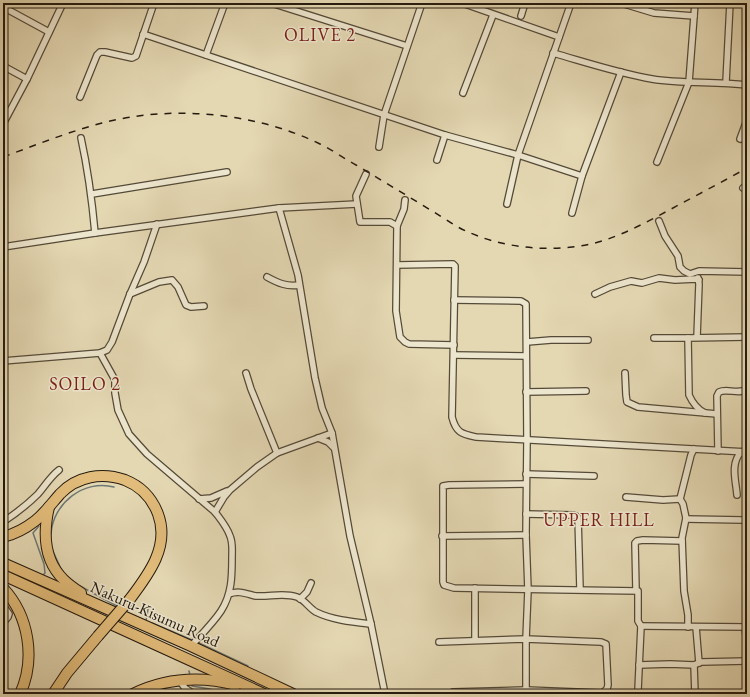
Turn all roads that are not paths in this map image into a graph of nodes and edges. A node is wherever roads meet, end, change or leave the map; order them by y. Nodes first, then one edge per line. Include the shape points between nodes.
1 (63, 3) edge
2 (154, 3) edge
3 (225, 3) edge
4 (271, 3) edge
5 (422, 3) edge
6 (462, 3) edge
7 (525, 3) edge
8 (571, 3) edge
9 (621, 3) edge
10 (694, 3) edge
11 (730, 3) edge
12 (3, 7) edge
13 (493, 15) junction
14 (521, 16) dead end
15 (694, 16) junction
16 (49, 32) junction
17 (143, 34) junction
18 (559, 37) junction
19 (407, 46) junction
20 (553, 53) junction
21 (206, 55) junction
22 (3, 66) edge
23 (622, 72) junction
24 (27, 79) junction
25 (690, 82) junction
26 (726, 82) junction
27 (747, 85) edge
28 (463, 93) dead end
29 (80, 97) dead end
30 (384, 115) junction
31 (747, 120) edge
32 (3, 124) edge
33 (445, 135) junction
34 (80, 138) dead end
35 (740, 139) dead end
36 (379, 147) dead end
37 (518, 155) junction
38 (437, 160) dead end
39 (657, 162) dead end
40 (227, 172) dead end
41 (366, 174) dead end
42 (582, 176) junction
43 (92, 194) junction
44 (405, 200) dead end
45 (357, 204) junction
46 (507, 204) dead end
47 (279, 208) junction
48 (572, 213) dead end
49 (659, 221) dead end
50 (157, 224) junction
51 (397, 226) junction
52 (95, 233) junction
53 (3, 247) edge
54 (397, 265) junction
55 (747, 272) edge
56 (695, 273) junction
57 (267, 277) dead end
58 (698, 280) junction
59 (300, 285) junction
60 (130, 294) junction
61 (595, 294) dead end
62 (454, 300) junction
63 (204, 306) dead end
64 (697, 337) junction
65 (654, 338) dead end
66 (688, 338) junction
67 (747, 338) edge
68 (588, 340) dead end
69 (527, 342) junction
70 (454, 345) junction
71 (100, 354) junction
72 (454, 355) junction
73 (526, 356) junction
74 (3, 361) edge
75 (246, 373) dead end
76 (625, 373) dead end
77 (747, 389) edge
78 (586, 391) dead end
79 (526, 392) junction
80 (705, 413) junction
81 (717, 414) junction
82 (332, 433) junction
83 (318, 438) junction
84 (528, 440) junction
85 (335, 448) junction
86 (694, 449) junction
87 (718, 451) junction
88 (744, 452) edge
89 (277, 453) junction
90 (59, 470) dead end
91 (526, 474) junction
92 (594, 476) dead end
93 (526, 484) junction
94 (230, 490) junction
95 (737, 495) dead end
96 (626, 497) dead end
97 (199, 499) junction
98 (680, 499) junction
99 (49, 507) junction
100 (215, 512) junction
101 (526, 514) junction
102 (686, 519) junction
103 (743, 520) dead end
104 (3, 522) edge
105 (526, 535) junction
106 (442, 536) junction
107 (3, 537) edge
108 (682, 541) junction
109 (3, 563) edge
110 (3, 576) edge
111 (311, 583) dead end
112 (3, 588) edge
113 (475, 588) junction
114 (580, 589) junction
115 (528, 590) junction
116 (636, 590) junction
117 (229, 594) junction
118 (300, 599) junction
119 (90, 601) junction
120 (3, 605) edge
121 (3, 623) edge
122 (371, 624) junction
123 (641, 626) junction
124 (688, 627) junction
125 (696, 627) junction
126 (746, 627) edge
127 (526, 639) junction
128 (476, 640) junction
129 (439, 642) dead end
130 (747, 644) edge
131 (191, 646) junction
132 (747, 662) edge
133 (696, 664) junction
134 (639, 665) junction
135 (178, 680) junction
136 (261, 692) edge
137 (453, 692) dead end
138 (526, 692) edge
139 (20, 694) edge
140 (53, 694) edge
141 (133, 694) edge
142 (194, 694) edge
143 (293, 694) edge
144 (385, 694) edge
145 (639, 694) edge
146 (695, 694) edge

1 - 16 street
2 - 17 street
3 - 21 street
4 - 19 street
5 - 19 street
6 - 13 street
7 - 14 street
8 - 18 street
9 - 15 street via 654,13
10 - 15 street
11 - 26 street
12 - 16 street
13 - 18 street
13 - 28 street
15 - 25 street
16 - 24 street
17 - 21 street
17 - 29 street via 136,56 132,58 105,52 97,55
18 - 20 street
19 - 30 street
20 - 23 street
20 - 37 street
21 - 30 street
22 - 24 street
23 - 25 street via 652,79
23 - 42 street
24 - 32 street
25 - 26 street
25 - 39 street
26 - 27 street
30 - 33 street
30 - 36 street
31 - 35 street
33 - 37 street
33 - 38 street
34 - 43 street
37 - 42 street
37 - 46 street
40 - 43 street
41 - 45 street via 357,194
42 - 48 street
43 - 52 street
44 - 51 street
45 - 47 street
45 - 51 street via 360,222 390,222
47 - 50 street
47 - 59 street
49 - 56 street via 678,256 680,267 688,273
50 - 52 street
50 - 60 street
51 - 54 street
52 - 53 street
54 - 62 street via 454,265
54 - 70 street via 396,311 400,337 408,344
55 - 56 street
56 - 58 street
57 - 59 street via 289,286
58 - 61 street via 659,278 642,283 631,281
58 - 64 street
59 - 82 street via 315,378 322,408
60 - 63 street via 159,282 172,280 186,305
60 - 71 street via 112,342 107,350
62 - 69 street via 521,301 526,304 527,310
62 - 70 street
64 - 66 street
64 - 67 street
65 - 66 street
66 - 80 street via 689,395 697,409
68 - 69 street
69 - 73 street
70 - 72 street
71 - 74 street
71 - 97 street via 115,380 118,410 129,434 147,454
72 - 73 street
72 - 84 street via 452,417 456,428 463,434 476,437
73 - 79 street
75 - 89 street
76 - 80 street via 627,402 638,407
77 - 81 street via 742,392 719,392
78 - 79 street
79 - 84 street
80 - 81 street
81 - 87 street
82 - 83 street
82 - 85 street
83 - 85 street
83 - 89 street
84 - 86 street
84 - 91 street
85 - 122 street via 350,536
86 - 87 street
86 - 98 street
87 - 88 street
88 - 95 street via 736,461 734,479
89 - 94 street
90 - 104 street via 36,496
91 - 92 street
91 - 93 street
93 - 101 street
93 - 106 street via 444,485
94 - 97 street via 211,498
94 - 100 street
96 - 98 street
97 - 100 street
98 - 102 street
99 - 107 highway via 29,525
99 - 119 highway via 45,538 49,560 64,580
99 - 140 highway, bridge via 61,492 79,480 105,476 131,483 148,497 156,509 161,530 160,546 153,567
100 - 117 street via 228,531 232,545 232,581
101 - 105 street
101 - 114 street via 578,517
102 - 103 street
102 - 108 street
105 - 106 street
105 - 115 street
106 - 113 street via 444,585
108 - 116 street via 644,540 635,543
108 - 124 street
109 - 119 highway, Nakuru-Kisumu Road
110 - 136 highway, Nakuru-Kisumu Road
111 - 118 street
112 - 139 highway via 18,609 27,640 29,655
113 - 115 street
113 - 128 street
114 - 115 street
114 - 116 street
115 - 127 street
116 - 123 street via 639,593 638,620
117 - 118 street via 238,592
117 - 131 street via 221,611
118 - 122 street via 322,614
119 - 131 highway, Nakuru-Kisumu Road
120 - 121 street via 9,614
122 - 144 street
123 - 124 street
123 - 134 street
124 - 125 street
125 - 126 street
125 - 133 street
126 - 130 street
127 - 128 street
127 - 138 street
127 - 138 street via 604,643 607,649 608,679 607,689 602,693
128 - 129 street
131 - 143 highway, Nakuru-Kisumu Road
132 - 133 street
133 - 134 street
133 - 146 street
134 - 145 street
135 - 136 highway via 210,680
135 - 141 highway via 158,684
135 - 142 street
137 - 138 street

